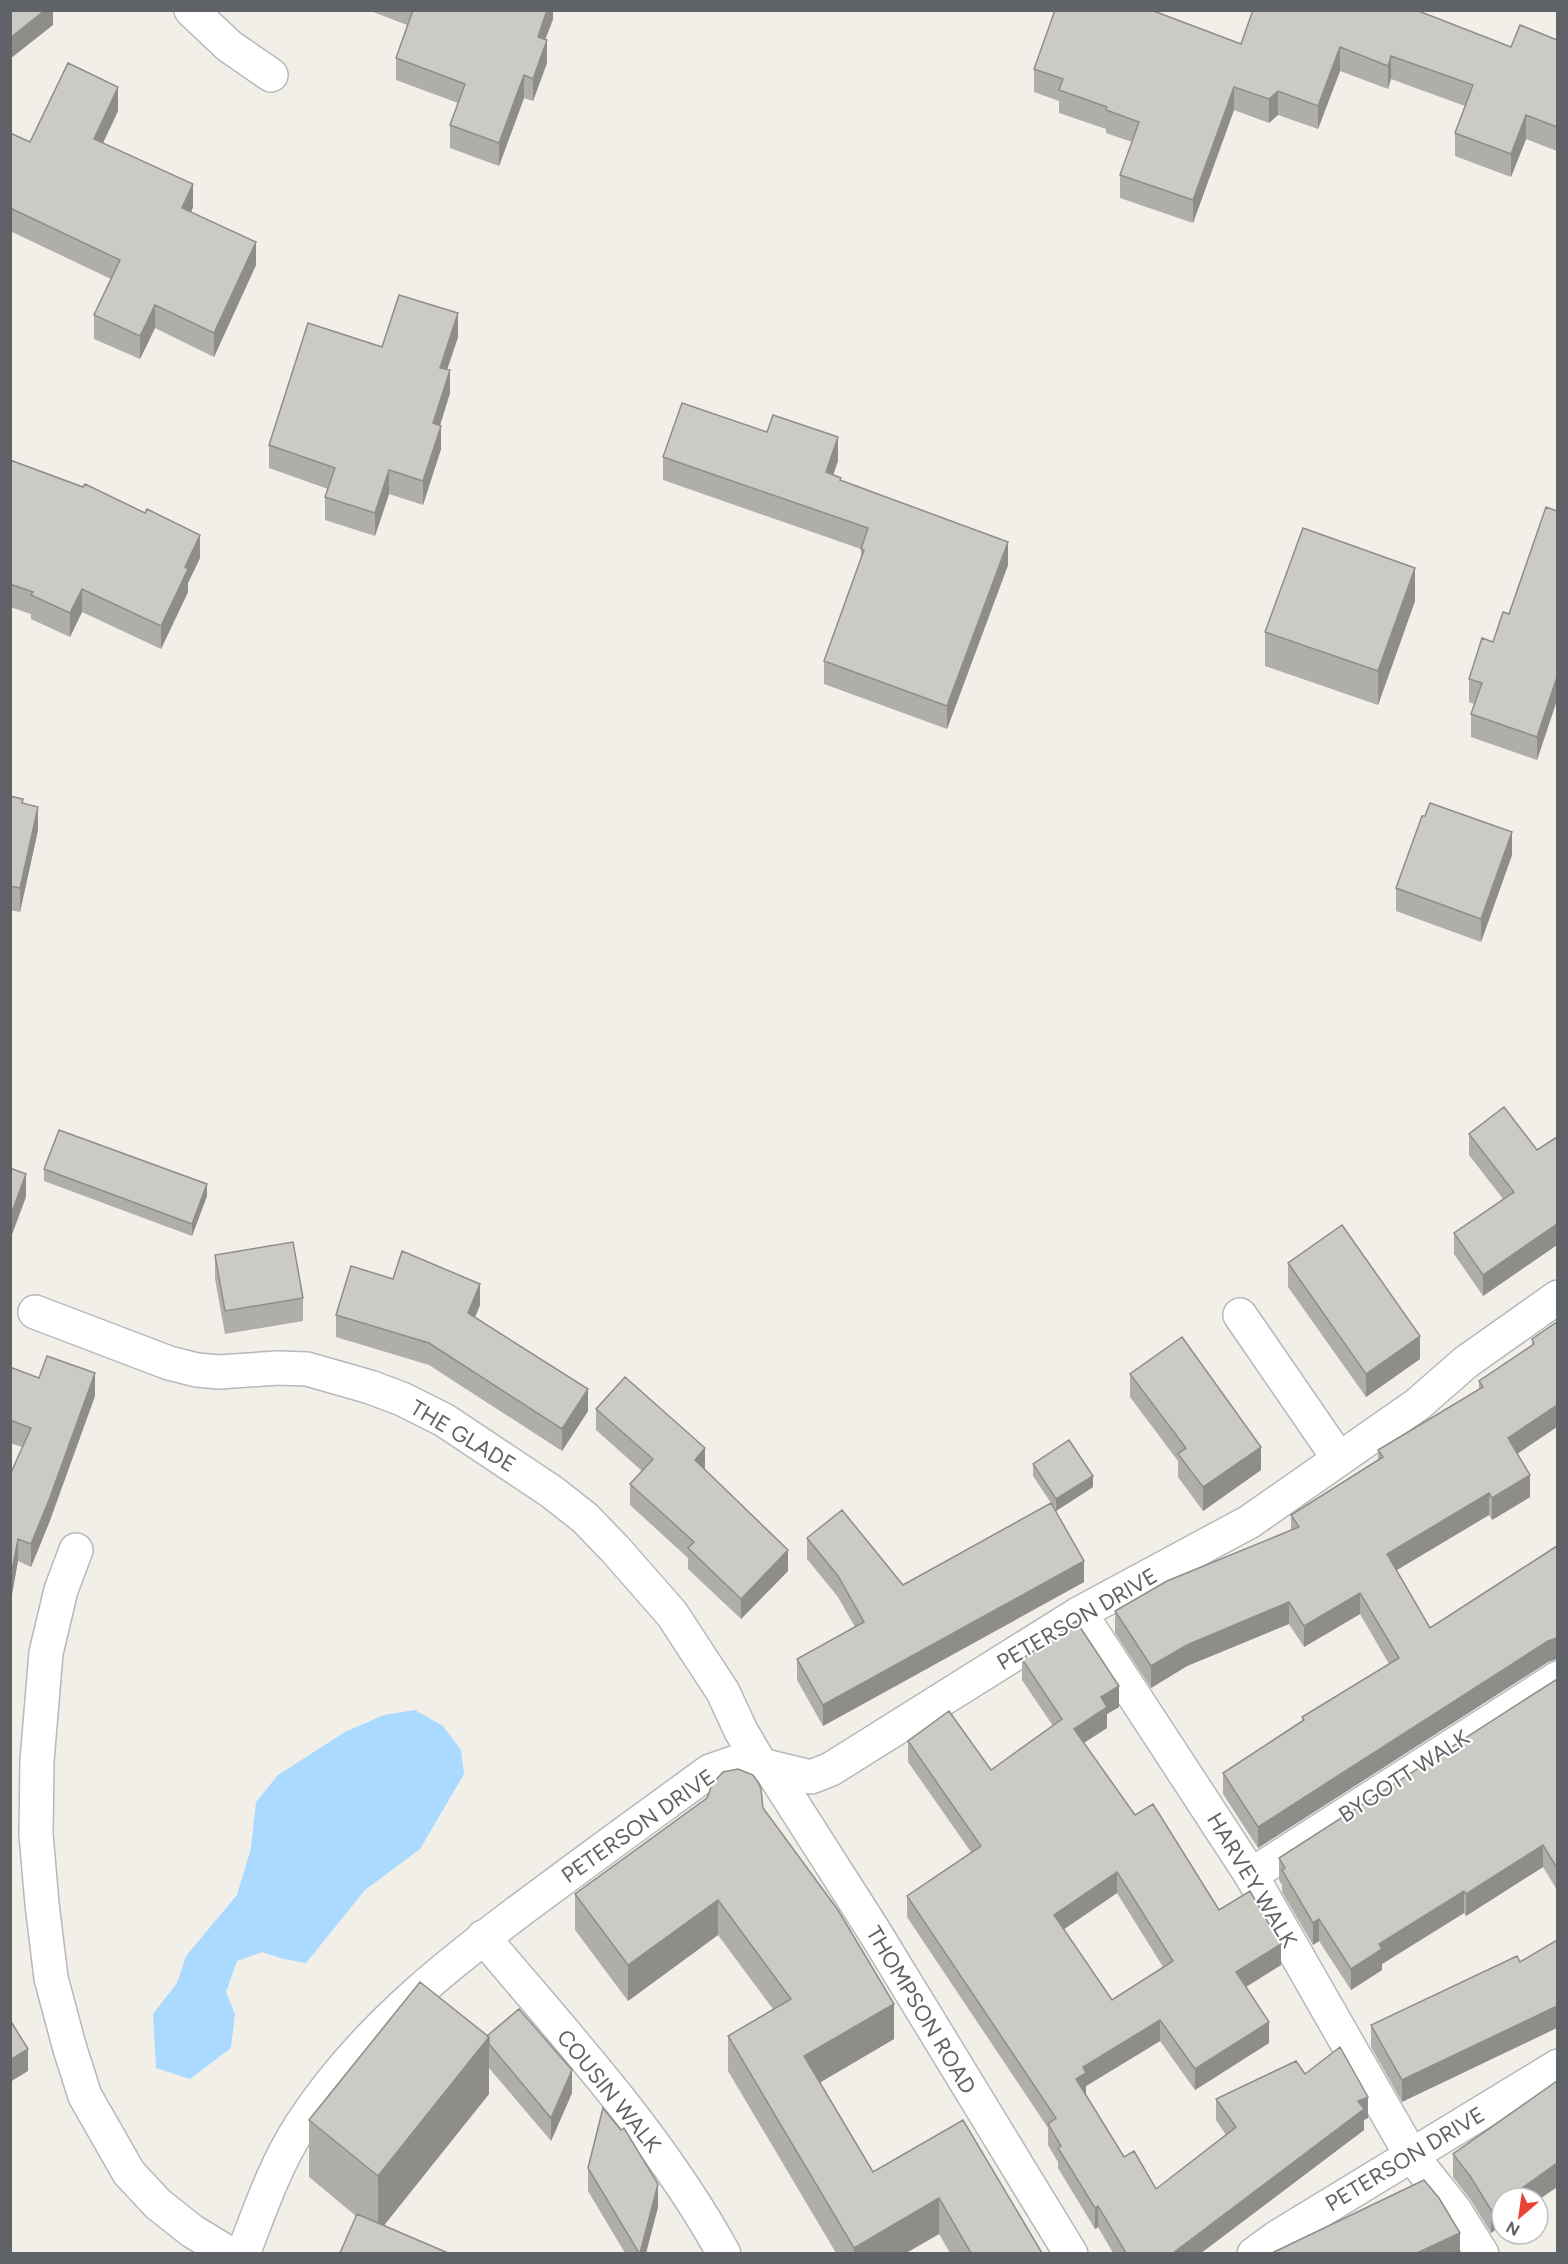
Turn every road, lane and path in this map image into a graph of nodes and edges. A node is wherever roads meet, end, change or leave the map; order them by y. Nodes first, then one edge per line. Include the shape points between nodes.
1 (191, 10) edge
2 (271, 75) dead end
3 (1557, 1297) edge
4 (35, 1312) dead end
5 (1240, 1315) dead end
6 (1340, 1459) junction
7 (76, 1550) dead end
8 (1080, 1613) junction
9 (1557, 1678) edge
10 (24, 1760) edge
11 (766, 1767) junction
12 (1251, 1875) junction
13 (483, 1937) junction
14 (1557, 2066) edge
15 (1411, 2155) junction
16 (230, 2253) edge
17 (243, 2253) edge
18 (724, 2253) edge
19 (1071, 2253) edge
20 (1254, 2253) edge
21 (1482, 2253) edge

1 - 2 street via 229,46
3 - 6 street, PETERSON DRIVE
4 - 11 street, THE GLADE via 159,1360 197,1370 307,1369 337,1376 402,1399 453,1425 552,1492 615,1549 672,1614
5 - 6 street
6 - 8 street, PETERSON DRIVE via 1249,1522
7 - 10 street via 61,1590
8 - 11 street, PETERSON DRIVE via 831,1769 811,1776
8 - 12 street, HARVEY WALK
9 - 12 street, BYGOTT WALK
10 - 16 street via 51,1978 85,2096 129,2173 158,2204 192,2231
11 - 13 street, PETERSON DRIVE via 733,1763 710,1771
11 - 19 street, THOMPSON ROAD via 874,1931
12 - 15 street, HARVEY WALK
13 - 17 street, PETERSON DRIVE via 385,2021 330,2084 276,2169
13 - 18 street, COUSIN WALK via 650,2140
14 - 15 street, PETERSON DRIVE
15 - 20 street, PETERSON DRIVE
15 - 21 street, HARVEY WALK via 1454,2209

